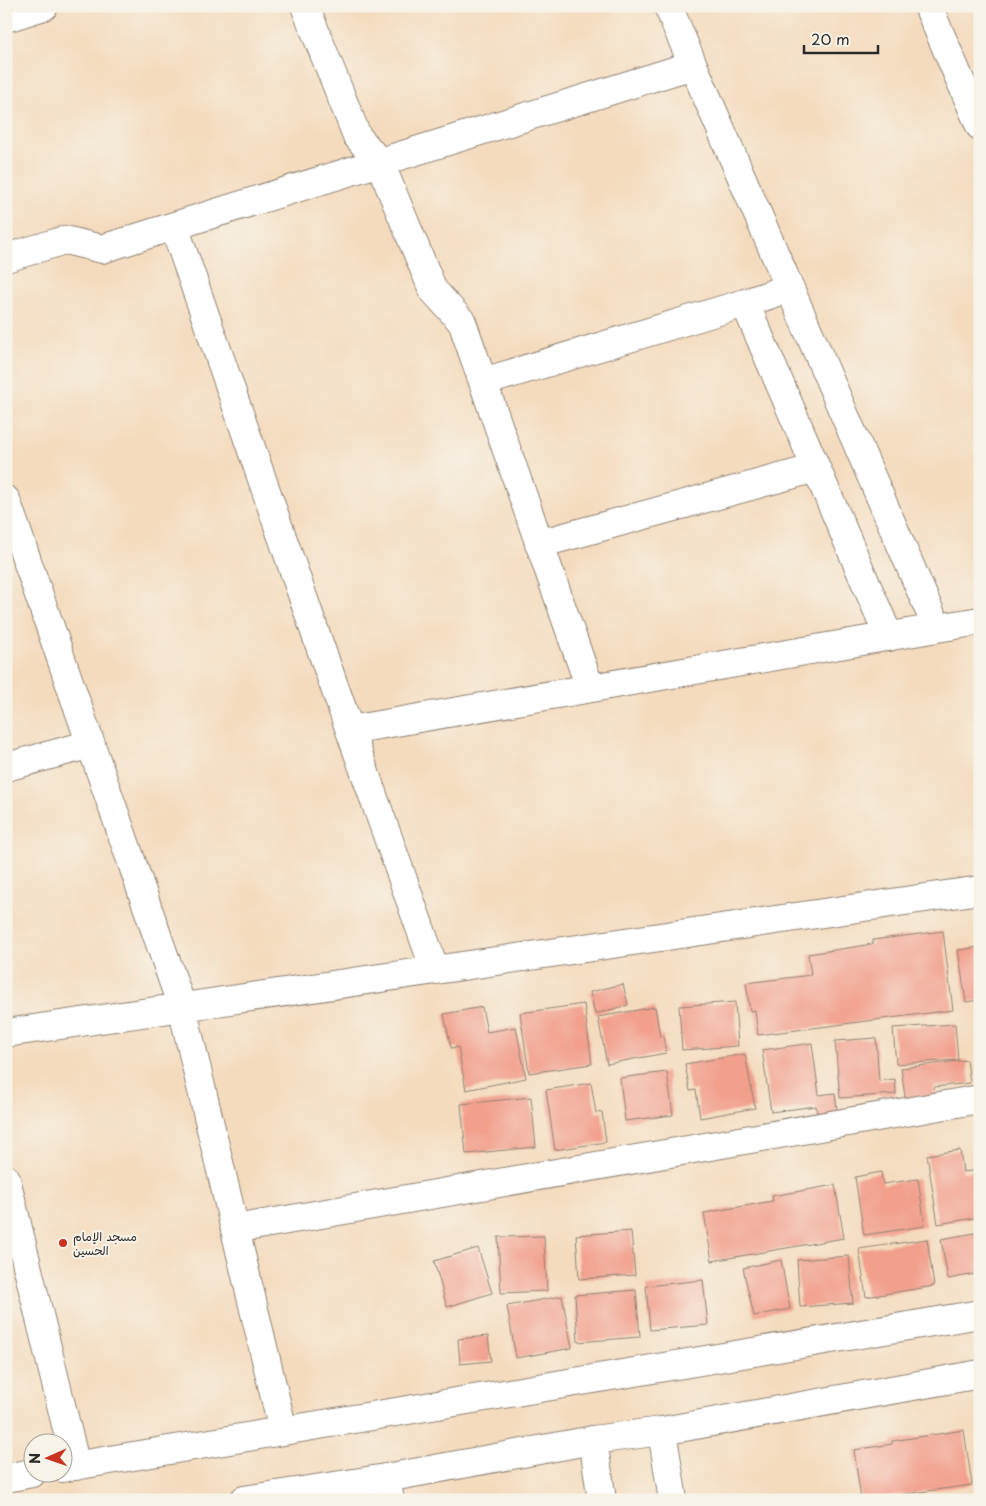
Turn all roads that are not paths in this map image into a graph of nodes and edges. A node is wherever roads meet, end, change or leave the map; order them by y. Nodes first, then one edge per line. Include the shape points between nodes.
1 (44, 6) edge
2 (305, 6) edge
3 (668, 6) edge
4 (928, 6) edge
5 (6, 18) edge
6 (693, 65) junction
7 (980, 126) edge
8 (380, 163) junction
9 (174, 226) junction
10 (6, 258) edge
11 (790, 288) junction
12 (745, 303) junction
13 (483, 382) junction
14 (816, 468) junction
15 (6, 500) edge
16 (539, 544) junction
17 (980, 621) edge
18 (937, 628) junction
19 (889, 637) junction
20 (590, 688) junction
21 (350, 730) junction
22 (91, 744) junction
23 (6, 767) edge
24 (980, 890) edge
25 (435, 970) junction
26 (182, 1008) junction
27 (6, 1033) edge
28 (980, 1099) edge
29 (6, 1179) edge
30 (235, 1229) junction
31 (15, 1249) edge
32 (980, 1314) edge
33 (980, 1374) edge
34 (283, 1431) junction
35 (662, 1431) junction
36 (61, 1434) edge
37 (593, 1440) junction
38 (72, 1466) edge
39 (22, 1475) edge
40 (6, 1478) edge
41 (388, 1489) edge
42 (244, 1500) edge
43 (602, 1500) edge
44 (673, 1500) edge

1 - 5 street
2 - 8 street via 357,136
3 - 6 street
4 - 7 street
6 - 8 street
6 - 11 street
8 - 9 street
8 - 13 street via 433,290 462,322
9 - 10 street via 102,249 65,240
9 - 21 street
11 - 12 street
11 - 18 street
12 - 13 street
12 - 14 street
13 - 16 street
14 - 16 street
14 - 19 street
15 - 22 street
16 - 20 street
17 - 18 street
18 - 19 street
19 - 20 street
20 - 21 street
21 - 25 street
22 - 23 street
22 - 26 street
24 - 25 street
25 - 26 street
26 - 27 street
26 - 30 street
28 - 30 street
29 - 31 street
30 - 34 street
31 - 36 street
32 - 34 street
33 - 35 street
34 - 38 street
35 - 37 street
35 - 44 street
37 - 41 street
37 - 43 street
39 - 40 street
41 - 42 street

